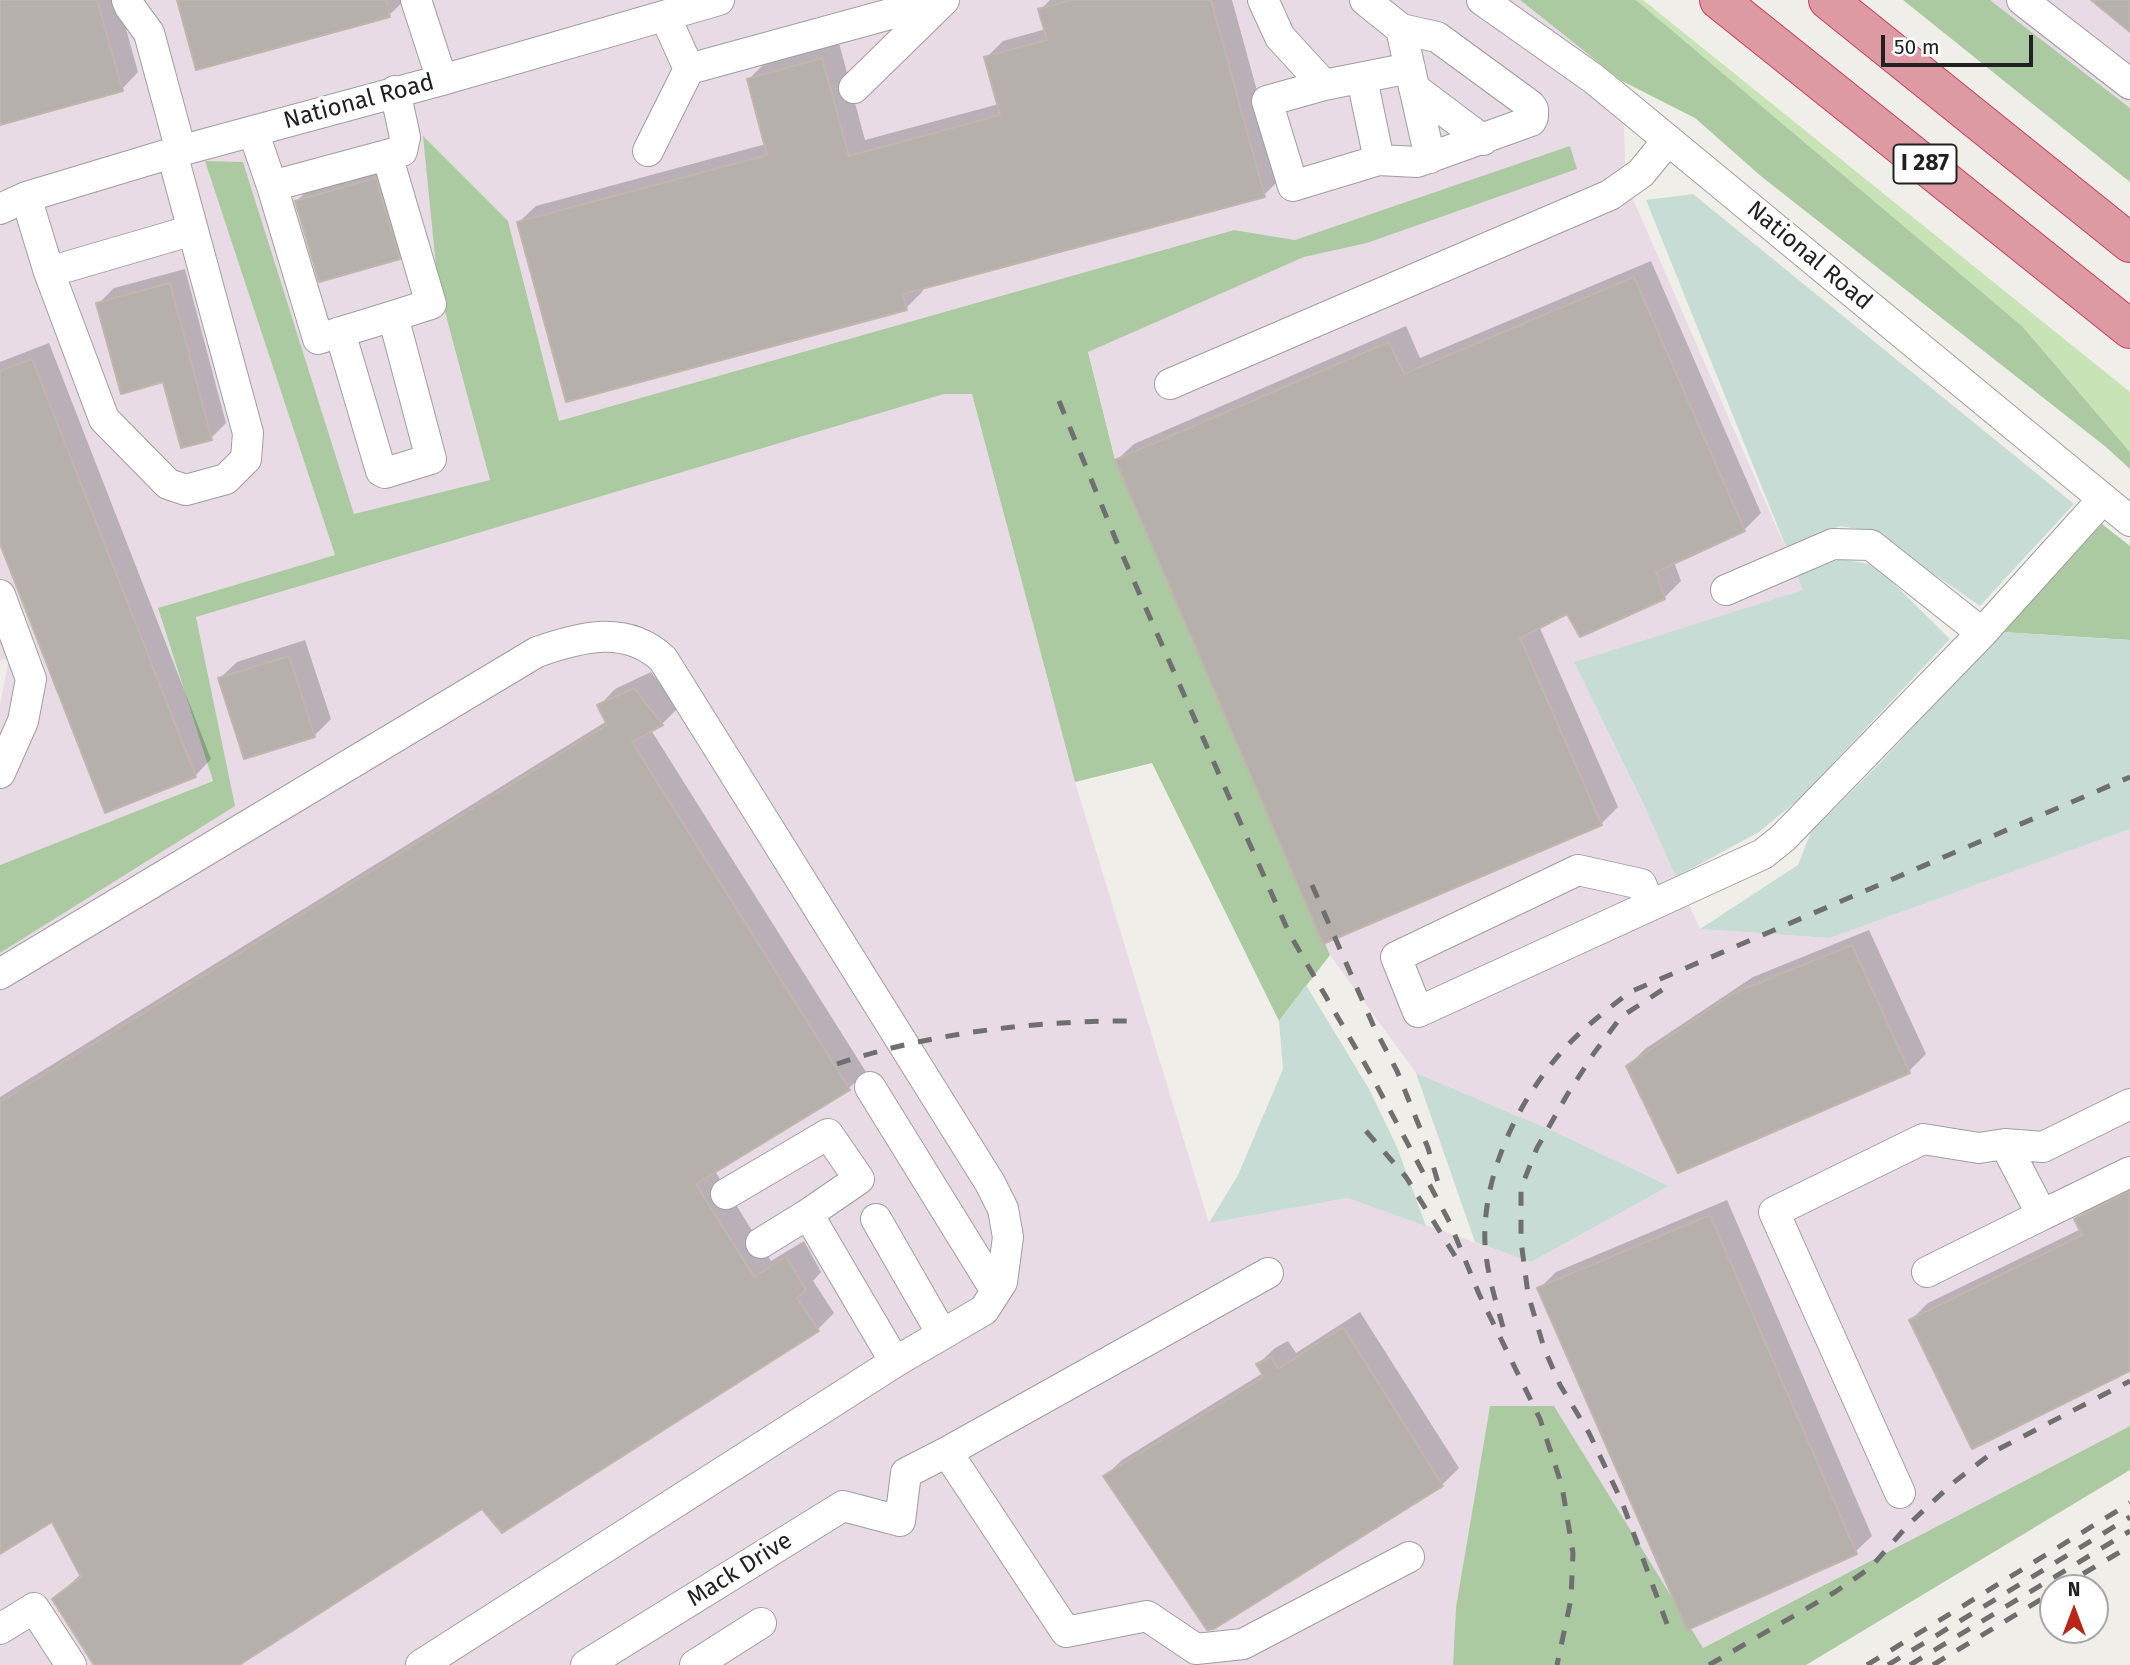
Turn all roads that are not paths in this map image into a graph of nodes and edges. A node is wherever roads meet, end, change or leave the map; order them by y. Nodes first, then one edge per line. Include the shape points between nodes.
1 (127, 0) edge
2 (155, 0) edge
3 (416, 0) edge
4 (719, 0) edge
5 (943, 0) edge
6 (1263, 0) edge
7 (1365, 0) edge
8 (1482, 0) edge
9 (1719, 0) edge
10 (1828, 0) edge
11 (2022, 0) edge
12 (665, 16) junction
13 (1401, 29) junction
14 (149, 33) junction
15 (689, 69) junction
16 (1412, 78) junction
17 (442, 79) junction
18 (1362, 79) junction
19 (2130, 84) edge
20 (1324, 85) junction
21 (854, 88) dead end
22 (395, 91) junction
23 (253, 131) junction
24 (1483, 140) junction
25 (1668, 140) junction
26 (648, 151) dead end
27 (176, 152) junction
28 (387, 155) junction
29 (1430, 158) junction
30 (1379, 160) junction
31 (272, 186) junction
32 (13, 203) edge
33 (193, 230) junction
34 (2130, 243) edge
35 (49, 272) junction
36 (393, 316) junction
37 (2130, 329) edge
38 (340, 332) junction
39 (1170, 384) dead end
40 (2104, 499) junction
41 (2130, 521) edge
42 (1726, 590) dead end
43 (0, 596) edge
44 (1982, 633) junction
45 (0, 773) edge
46 (1650, 905) junction
47 (0, 974) edge
48 (870, 1087) dead end
49 (2130, 1104) edge
50 (2005, 1144) junction
51 (2130, 1172) edge
52 (726, 1194) dead end
53 (808, 1214) junction
54 (2042, 1215) junction
55 (876, 1219) dead end
56 (761, 1243) dead end
57 (1927, 1272) dead end
58 (1268, 1273) dead end
59 (996, 1291) junction
60 (942, 1334) junction
61 (895, 1362) junction
62 (947, 1452) junction
63 (1900, 1493) dead end
64 (1409, 1557) dead end
65 (761, 1623) dead end
66 (0, 1629) edge
67 (705, 1662) edge
68 (66, 1663) edge
69 (591, 1664) edge
70 (421, 1665) edge

1 - 14 street
2 - 14 street
3 - 17 street
4 - 12 street, National Road
5 - 15 street
5 - 21 street
6 - 20 street via 1280,37
7 - 13 street
8 - 25 street, National Road via 1594,79
9 - 37 highway, I 287
10 - 34 highway, I 287
11 - 19 street
12 - 15 street
12 - 17 street, National Road
13 - 16 street
13 - 24 street via 1437,37 1533,109 1531,121
14 - 27 street
15 - 26 street
16 - 18 street
16 - 24 street
16 - 29 street
17 - 22 street, National Road
18 - 20 street
18 - 30 street
20 - 30 street via 1267,101 1293,186
22 - 23 street, National Road
22 - 28 street via 405,137 401,150
23 - 27 street, National Road
23 - 31 street
24 - 29 street
25 - 39 street via 1641,173 1610,195
25 - 40 street, National Road
27 - 32 street, National Road
27 - 33 street
28 - 31 street
28 - 36 street via 431,304
29 - 30 street
31 - 38 street via 318,339
32 - 35 street
33 - 35 street
33 - 35 street via 248,433 246,459 226,479 186,490 168,484 104,419
36 - 38 street
36 - 38 street via 431,459 385,473
40 - 41 street, National Road
40 - 44 street
42 - 44 street via 1832,544 1871,545
43 - 45 street via 31,679 23,721
44 - 46 street via 1783,838 1755,858
46 - 46 street via 1418,1012 1396,957 1578,870 1640,884
47 - 59 street via 537,652 569,641 613,635 649,645 663,659 990,1183 1003,1209 1008,1237 1002,1282
48 - 59 street
49 - 50 street via 2043,1147
50 - 54 street
50 - 63 street via 1979,1148 1923,1139 1774,1212
51 - 54 street
52 - 53 street via 828,1134 859,1179
53 - 56 street
53 - 61 street
54 - 57 street
55 - 60 street
58 - 62 street
59 - 60 street via 984,1310
60 - 61 street
61 - 70 street
62 - 64 street via 1066,1632 1147,1616 1196,1649 1243,1644
62 - 69 street, Mack Drive via 906,1473 900,1521 843,1506
65 - 67 street
66 - 68 street via 34,1608

